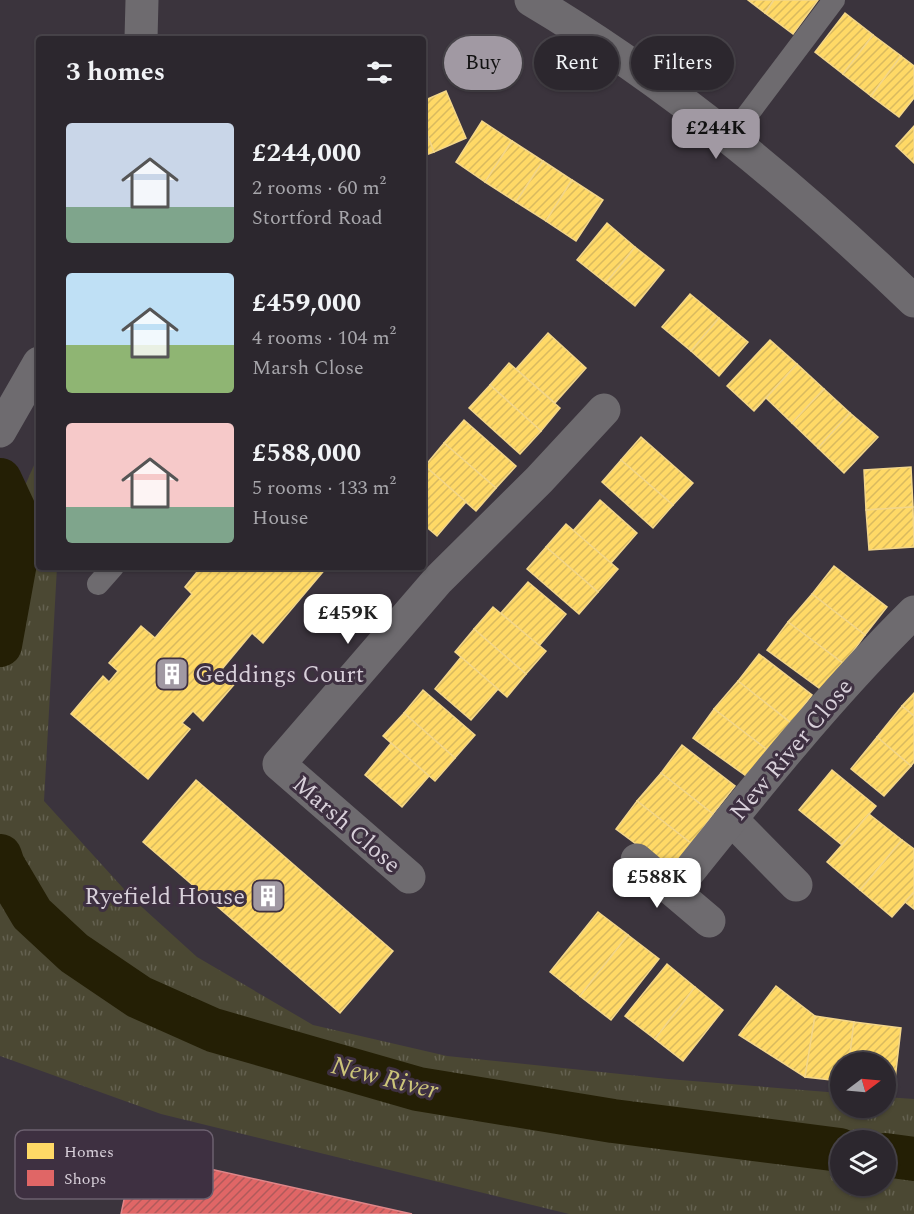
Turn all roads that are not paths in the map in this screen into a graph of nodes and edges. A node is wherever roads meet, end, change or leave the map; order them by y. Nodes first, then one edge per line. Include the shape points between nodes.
1 (142, 0) edge
2 (531, 0) edge
3 (834, 0) edge
4 (141, 36) edge
5 (730, 138) junction
6 (914, 301) edge
7 (36, 368) edge
8 (604, 410) dead end
9 (1, 429) edge
10 (110, 570) edge
11 (430, 574) edge
12 (98, 584) dead end
13 (914, 612) edge
14 (731, 819) junction
15 (638, 860) dead end
16 (409, 877) dead end
17 (796, 885) dead end
18 (674, 890) junction
19 (709, 921) dead end

1 - 4 street
2 - 5 street via 629,63
3 - 5 lane
5 - 6 street via 861,250
7 - 9 street
8 - 11 street, Marsh Close via 539,480
10 - 12 lane
11 - 16 street, Marsh Close via 279,764
13 - 14 street, New River Close via 868,657
14 - 17 street
14 - 18 street, New River Close
15 - 18 street
18 - 19 street

